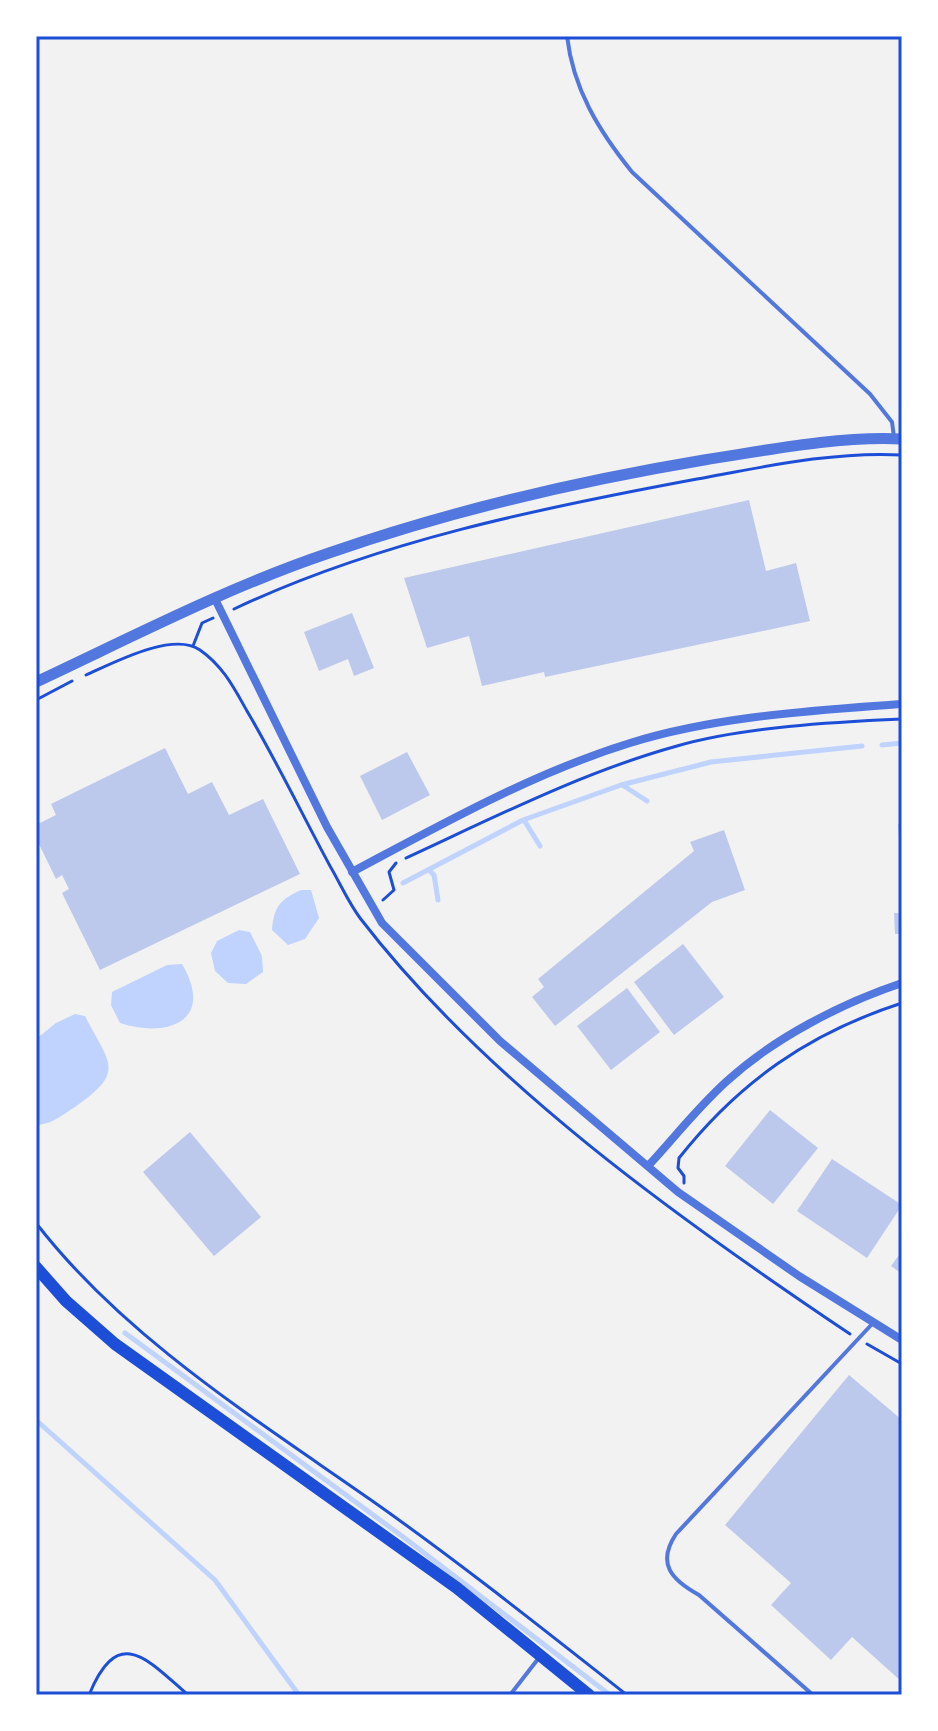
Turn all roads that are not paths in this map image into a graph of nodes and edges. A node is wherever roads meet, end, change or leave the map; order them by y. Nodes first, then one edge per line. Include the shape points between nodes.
1 (567, 36) edge
2 (898, 439) edge
3 (215, 599) junction
4 (36, 682) edge
5 (902, 704) edge
6 (352, 872) junction
7 (902, 983) edge
8 (648, 1166) junction
9 (36, 1267) edge
10 (873, 1323) junction
11 (902, 1340) edge
12 (540, 1656) junction
13 (510, 1695) edge
14 (589, 1695) edge
15 (813, 1695) edge

1 - 2 lane via 570,64 586,104 632,172 870,394
2 - 3 street via 802,445 576,485 327,553
3 - 4 street
3 - 6 street
5 - 6 street via 749,717 631,743 500,796
6 - 8 street via 372,907 414,957 500,1041
7 - 8 street via 806,1028 746,1065
8 - 10 street via 678,1192
9 - 12 main road via 115,1344 457,1588
10 - 11 street
10 - 15 lane via 676,1534 666,1553 668,1571 681,1585
12 - 13 lane
12 - 14 main road

